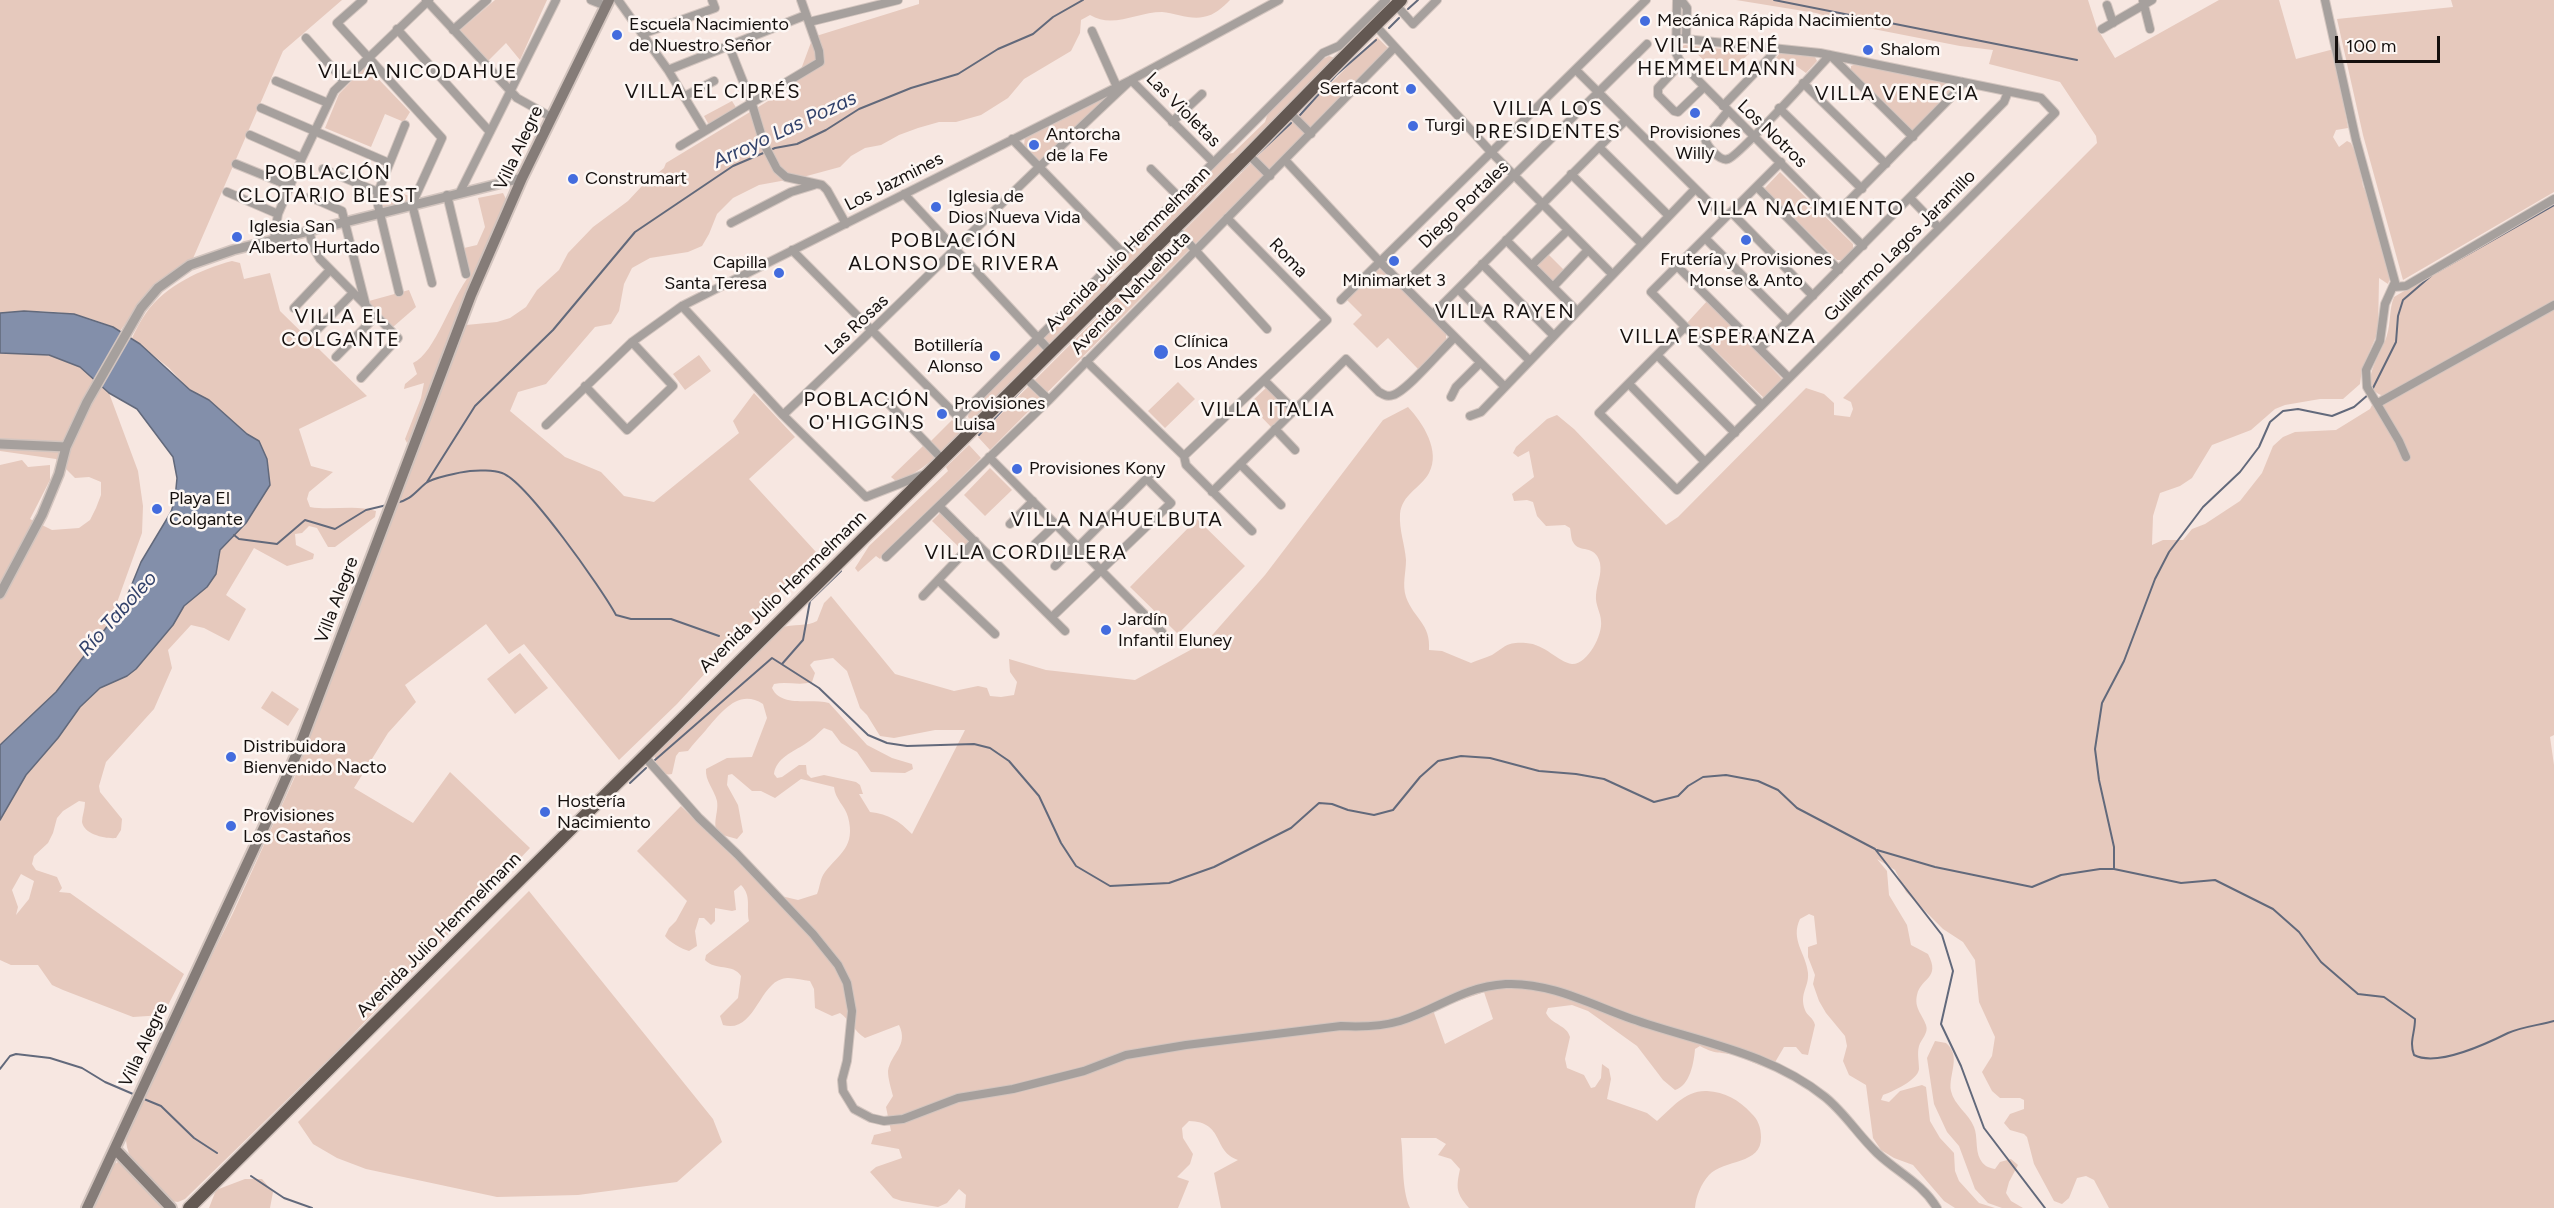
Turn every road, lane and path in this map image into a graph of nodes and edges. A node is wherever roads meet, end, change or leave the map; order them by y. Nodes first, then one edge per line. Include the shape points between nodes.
1 (363, 0) edge
2 (427, 0) edge
3 (487, 0) edge
4 (556, 0) edge
5 (591, 0) edge
6 (801, 0) edge
7 (898, 0) edge
8 (1279, 0) edge
9 (1437, 0) edge
10 (1646, 0) edge
11 (1677, 0) edge
12 (1681, 0) edge
13 (2325, 0) edge
14 (616, 2) edge
15 (1394, 2) edge
16 (2146, 2) edge
17 (713, 4) edge
18 (2106, 5) dead end
19 (808, 18) junction
20 (2113, 22) junction
21 (1375, 25) junction
22 (397, 29) junction
23 (2102, 29) dead end
24 (2150, 29) dead end
25 (453, 30) junction
26 (1092, 31) dead end
27 (642, 34) junction
28 (306, 38) dead end
29 (1676, 38) junction
30 (1686, 39) junction
31 (1647, 44) dead end
32 (729, 46) junction
33 (1395, 47) junction
34 (1775, 49) junction
35 (1830, 55) junction
36 (368, 57) junction
37 (1681, 63) junction
38 (668, 70) junction
39 (1576, 70) junction
40 (343, 80) junction
41 (1131, 80) junction
42 (276, 81) dead end
43 (714, 81) dead end
44 (1963, 82) junction
45 (1803, 83) junction
46 (1117, 87) junction
47 (1704, 87) junction
48 (510, 90) junction
49 (2008, 92) junction
50 (1599, 93) junction
51 (1202, 94) dead end
52 (685, 96) junction
53 (328, 103) junction
54 (752, 104) junction
55 (261, 108) dead end
56 (1779, 108) junction
57 (1725, 109) junction
58 (1290, 113) junction
59 (551, 117) junction
60 (1624, 121) junction
61 (1172, 122) junction
62 (405, 125) dead end
63 (315, 131) junction
64 (705, 131) junction
65 (490, 132) junction
66 (1311, 134) junction
67 (250, 135) dead end
68 (1753, 136) junction
69 (1913, 137) junction
70 (1012, 139) junction
71 (680, 146) dead end
72 (1599, 147) junction
73 (1491, 152) junction
74 (1248, 154) junction
75 (302, 158) junction
76 (1285, 160) junction
77 (1213, 162) junction
78 (1781, 162) junction
79 (389, 163) junction
80 (236, 164) dead end
81 (1886, 164) junction
82 (1037, 167) junction
83 (323, 169) dead end
84 (1150, 169) dead end
85 (1571, 174) junction
86 (1270, 176) junction
87 (1514, 176) junction
88 (522, 178) junction
89 (815, 184) junction
90 (290, 186) junction
91 (1756, 186) junction
92 (1695, 189) junction
93 (1862, 189) junction
94 (227, 192) dead end
95 (378, 192) junction
96 (460, 192) junction
97 (904, 194) junction
98 (447, 195) junction
99 (1178, 196) junction
100 (310, 197) dead end
101 (1910, 198) junction
102 (2554, 199) edge
103 (412, 204) junction
104 (1542, 204) junction
105 (379, 213) junction
106 (278, 214) junction
107 (1728, 215) junction
108 (1669, 216) junction
109 (1834, 216) junction
110 (1227, 218) junction
111 (346, 221) junction
112 (731, 223) dead end
113 (846, 224) junction
114 (1176, 228) junction
115 (1939, 228) junction
116 (1568, 230) junction
117 (309, 231) junction
118 (1705, 238) junction
119 (274, 239) junction
120 (1506, 240) junction
121 (1642, 244) junction
122 (1863, 246) junction
123 (1195, 249) junction
124 (792, 250) junction
125 (956, 250) junction
126 (1588, 250) junction
127 (1124, 253) junction
128 (1380, 262) junction
129 (1482, 264) junction
130 (1532, 265) junction
131 (1677, 266) junction
132 (330, 270) junction
133 (1839, 270) junction
134 (466, 274) dead end
135 (1612, 274) junction
136 (432, 283) dead end
137 (1403, 285) junction
138 (1553, 287) junction
139 (2394, 287) junction
140 (1458, 289) junction
141 (399, 292) dead end
142 (353, 293) junction
143 (1813, 296) junction
144 (1341, 300) dead end
145 (2554, 305) edge
146 (366, 306) junction
147 (682, 306) junction
148 (294, 308) dead end
149 (1577, 311) junction
150 (1433, 314) junction
151 (376, 316) junction
152 (1788, 321) junction
153 (1686, 327) junction
154 (1268, 328) dead end
155 (873, 331) junction
156 (313, 334) dead end
157 (1553, 335) junction
158 (1037, 337) junction
159 (1455, 337) junction
160 (632, 342) junction
161 (1760, 349) junction
162 (1051, 352) junction
163 (1657, 355) junction
164 (336, 357) dead end
165 (1086, 360) junction
166 (1529, 360) junction
167 (1480, 363) junction
168 (1025, 377) junction
169 (361, 378) dead end
170 (1789, 378) junction
171 (1265, 381) junction
172 (1629, 384) junction
173 (585, 386) junction
174 (1504, 386) junction
175 (1451, 397) dead end
176 (1049, 400) junction
177 (2376, 400) junction
178 (888, 403) dead end
179 (1762, 405) junction
180 (1294, 410) junction
181 (783, 415) junction
182 (1470, 416) dead end
183 (958, 418) junction
184 (546, 425) dead end
185 (1275, 429) junction
186 (972, 430) junction
187 (1734, 432) junction
188 (0, 444) edge
189 (66, 447) junction
190 (1295, 450) dead end
191 (1184, 456) junction
192 (989, 457) junction
193 (2406, 457) dead end
194 (943, 460) junction
195 (1705, 462) junction
196 (1240, 464) junction
197 (1153, 472) dead end
198 (929, 474) junction
199 (1147, 479) junction
200 (1212, 492) junction
201 (1033, 501) junction
202 (1281, 505) dead end
203 (940, 507) junction
204 (1010, 524) dead end
205 (1056, 524) junction
206 (1252, 531) dead end
207 (975, 541) junction
208 (1035, 544) dead end
209 (1077, 546) junction
210 (886, 557) dead end
211 (1055, 567) dead end
212 (1101, 570) junction
213 (938, 580) junction
214 (0, 594) edge
215 (923, 596) dead end
216 (1052, 617) junction
217 (1065, 631) dead end
218 (1162, 632) dead end
219 (995, 634) dead end
220 (644, 756) junction
221 (116, 1149) junction
222 (87, 1208) edge
223 (171, 1208) edge
224 (189, 1208) edge
225 (1937, 1208) edge

1 - 36 street via 337,23
2 - 22 street
2 - 25 street
3 - 25 street
4 - 48 street
5 - 14 street
6 - 19 street
7 - 19 street
8 - 41 street, Los Jazmines
9 - 15 street via 1413,24
10 - 39 street
11 - 29 street
12 - 30 street via 1687,8
13 - 139 street
14 - 27 street
14 - 59 main road, Villa Alegre
15 - 21 highway, Avenida Julio Hemmelmann
15 - 77 street via 1339,46 1323,53
16 - 20 street
16 - 24 street
17 - 27 street
18 - 20 street
19 - 32 street
19 - 54 street via 820,62
20 - 23 street
21 - 33 street
21 - 58 highway, Avenida Julio Hemmelmann
22 - 36 street
22 - 65 street
25 - 48 street
26 - 46 street
27 - 38 street
28 - 40 street
29 - 30 street
29 - 37 street
30 - 34 street
31 - 50 street, Diego Portales
32 - 38 street
32 - 54 street
33 - 66 street, Avenida Nahuelbuta
33 - 73 street
34 - 35 street
34 - 57 street
35 - 44 street
35 - 45 street
35 - 69 street
36 - 40 street
36 - 103 street via 442,138
37 - 47 street, Los Notros
37 - 47 street via 1658,88 1658,95 1678,112
38 - 52 street
39 - 50 street
39 - 73 street
40 - 53 street
41 - 46 street, Los Jazmines
41 - 61 street, Las Violetas
41 - 82 street, Las Rosas
42 - 53 street
43 - 52 street
44 - 49 street
44 - 69 street
45 - 56 street
45 - 81 street
46 - 70 street, Los Jazmines
47 - 57 street, Los Notros
48 - 59 street via 526,105
48 - 65 street
49 - 101 street via 2004,102
49 - 115 street, Guillermo Lagos Jaramillo via 2041,98 2055,112
50 - 60 street
50 - 87 street, Diego Portales
51 - 61 street
52 - 64 street
53 - 63 street
54 - 64 street
54 - 89 street via 764,144 777,169 786,177
55 - 63 street
56 - 68 street
56 - 93 street
57 - 68 street, Los Notros
57 - 68 street via 1705,139 1720,158 1732,158
58 - 66 street
58 - 74 highway, Avenida Julio Hemmelmann
59 - 88 main road, Villa Alegre
60 - 72 street
60 - 92 street
61 - 77 street, Las Violetas
62 - 79 street
63 - 75 street
63 - 79 street
64 - 71 street
65 - 96 street
66 - 76 street, Avenida Nahuelbuta
67 - 75 street
68 - 78 street, Los Notros
69 - 81 street
70 - 82 street
70 - 97 street, Los Jazmines
72 - 85 street
72 - 108 street
73 - 87 street
73 - 128 street
74 - 86 street
74 - 114 highway, Avenida Julio Hemmelmann
75 - 90 street
76 - 86 street, Avenida Nahuelbuta
76 - 128 street
77 - 99 street
78 - 91 street
78 - 109 street, Los Notros
79 - 95 street
80 - 90 street
81 - 93 street
82 - 125 street, Las Rosas
82 - 127 street
83 - 95 street
84 - 99 street
85 - 104 street
85 - 121 street
86 - 110 street, Avenida Nahuelbuta
87 - 104 street
87 - 137 street, Diego Portales
88 - 96 street
88 - 221 main road, Villa Alegre via 471,295 297,753
89 - 112 street
89 - 113 street via 827,190
90 - 106 street
91 - 107 street
91 - 133 street
92 - 107 street
92 - 108 street
93 - 109 street
94 - 106 street
95 - 105 street
96 - 98 street
97 - 113 street, Los Jazmines
97 - 125 street
98 - 103 street
98 - 134 street
99 - 127 street
100 - 111 street via 342,211
101 - 115 street
101 - 122 street
102 - 139 street via 2406,286
103 - 105 street
103 - 136 street
104 - 116 street
104 - 120 street
105 - 111 street
105 - 141 street
106 - 119 street
107 - 118 street
107 - 143 street
108 - 121 street
109 - 122 street, Los Notros
110 - 123 street, Avenida Nahuelbuta
110 - 171 street, Roma via 1327,320
111 - 117 street
111 - 146 street
113 - 124 street, Los Jazmines
114 - 123 street
114 - 162 highway, Avenida Julio Hemmelmann
115 - 170 street, Guillermo Lagos Jaramillo
116 - 126 street
116 - 130 street
117 - 119 street
117 - 132 street via 316,254
118 - 131 street
118 - 152 street
119 - 189 street via 190,265 150,297 87,402
120 - 129 street
120 - 130 street
121 - 135 street
122 - 133 street
123 - 154 street
123 - 165 street, Avenida Nahuelbuta
124 - 147 street, Los Jazmines
124 - 155 street
125 - 155 street, Las Rosas
125 - 158 street
126 - 135 street
126 - 138 street
127 - 158 street
128 - 137 street
128 - 144 street
129 - 140 street
129 - 157 street
130 - 138 street
131 - 153 street via 1651,292
131 - 161 street
132 - 142 street
132 - 148 street
133 - 143 street
135 - 149 street
137 - 150 street
138 - 149 street
139 - 177 street via 2385,304 2380,341 2366,370 2367,387
140 - 150 street
140 - 166 street
142 - 146 street
142 - 156 street
143 - 152 street
145 - 177 street
146 - 151 street
147 - 160 street, Los Jazmines
147 - 181 street
149 - 157 street
150 - 159 street
151 - 164 street
151 - 169 street via 398,338
152 - 161 street
153 - 163 street
153 - 179 street
155 - 181 street, Las Rosas
155 - 183 street
157 - 166 street
158 - 162 street
158 - 183 street
159 - 167 street
159 - 180 street via 1395,394 1385,396 1346,358
160 - 173 street, Los Jazmines
160 - 173 street via 673,386 635,423 627,430
161 - 170 street
162 - 168 highway, Avenida Julio Hemmelmann
163 - 172 street
163 - 187 street
165 - 176 street, Avenida Nahuelbuta
165 - 191 street
166 - 174 street
167 - 174 street
167 - 175 street
168 - 176 street
168 - 186 highway, Avenida Julio Hemmelmann
170 - 179 street, Guillermo Lagos Jaramillo
171 - 180 street
171 - 191 street
172 - 195 street
172 - 195 street, Guillermo Lagos Jaramillo via 1599,413 1677,490
173 - 184 street, Los Jazmines
174 - 182 street via 1481,411
176 - 192 street, Avenida Nahuelbuta
177 - 193 street
178 - 194 street
179 - 187 street, Guillermo Lagos Jaramillo
180 - 185 street
181 - 198 street via 866,496
183 - 186 street
185 - 190 street
185 - 196 street
186 - 194 highway, Avenida Julio Hemmelmann
187 - 195 street, Guillermo Lagos Jaramillo
188 - 189 street
189 - 214 street via 42,515
191 - 200 street via 1186,465
192 - 201 street
192 - 203 street, Avenida Nahuelbuta
194 - 198 highway, Avenida Julio Hemmelmann
196 - 200 street
196 - 202 street
197 - 199 street
198 - 220 highway, Avenida Julio Hemmelmann
199 - 209 street
199 - 212 street via 1171,503
200 - 206 street
201 - 204 street
201 - 205 street
203 - 207 street
203 - 210 street, Avenida Nahuelbuta
205 - 208 street
205 - 209 street
207 - 213 street
207 - 216 street
209 - 211 street
209 - 212 street
212 - 216 street
212 - 218 street
213 - 215 street
213 - 219 street
216 - 217 street
220 - 224 highway, Avenida Julio Hemmelmann
220 - 225 street via 838,965 852,1011 843,1091 854,1109 871,1118 903,1119 958,1098 1001,1092 1084,1071 1126,1055 1186,1044 1389,1024 1471,990 1519,984 1550,989 1781,1069 1826,1098 1873,1149 1911,1179
221 - 222 main road, Villa Alegre
221 - 223 main road

